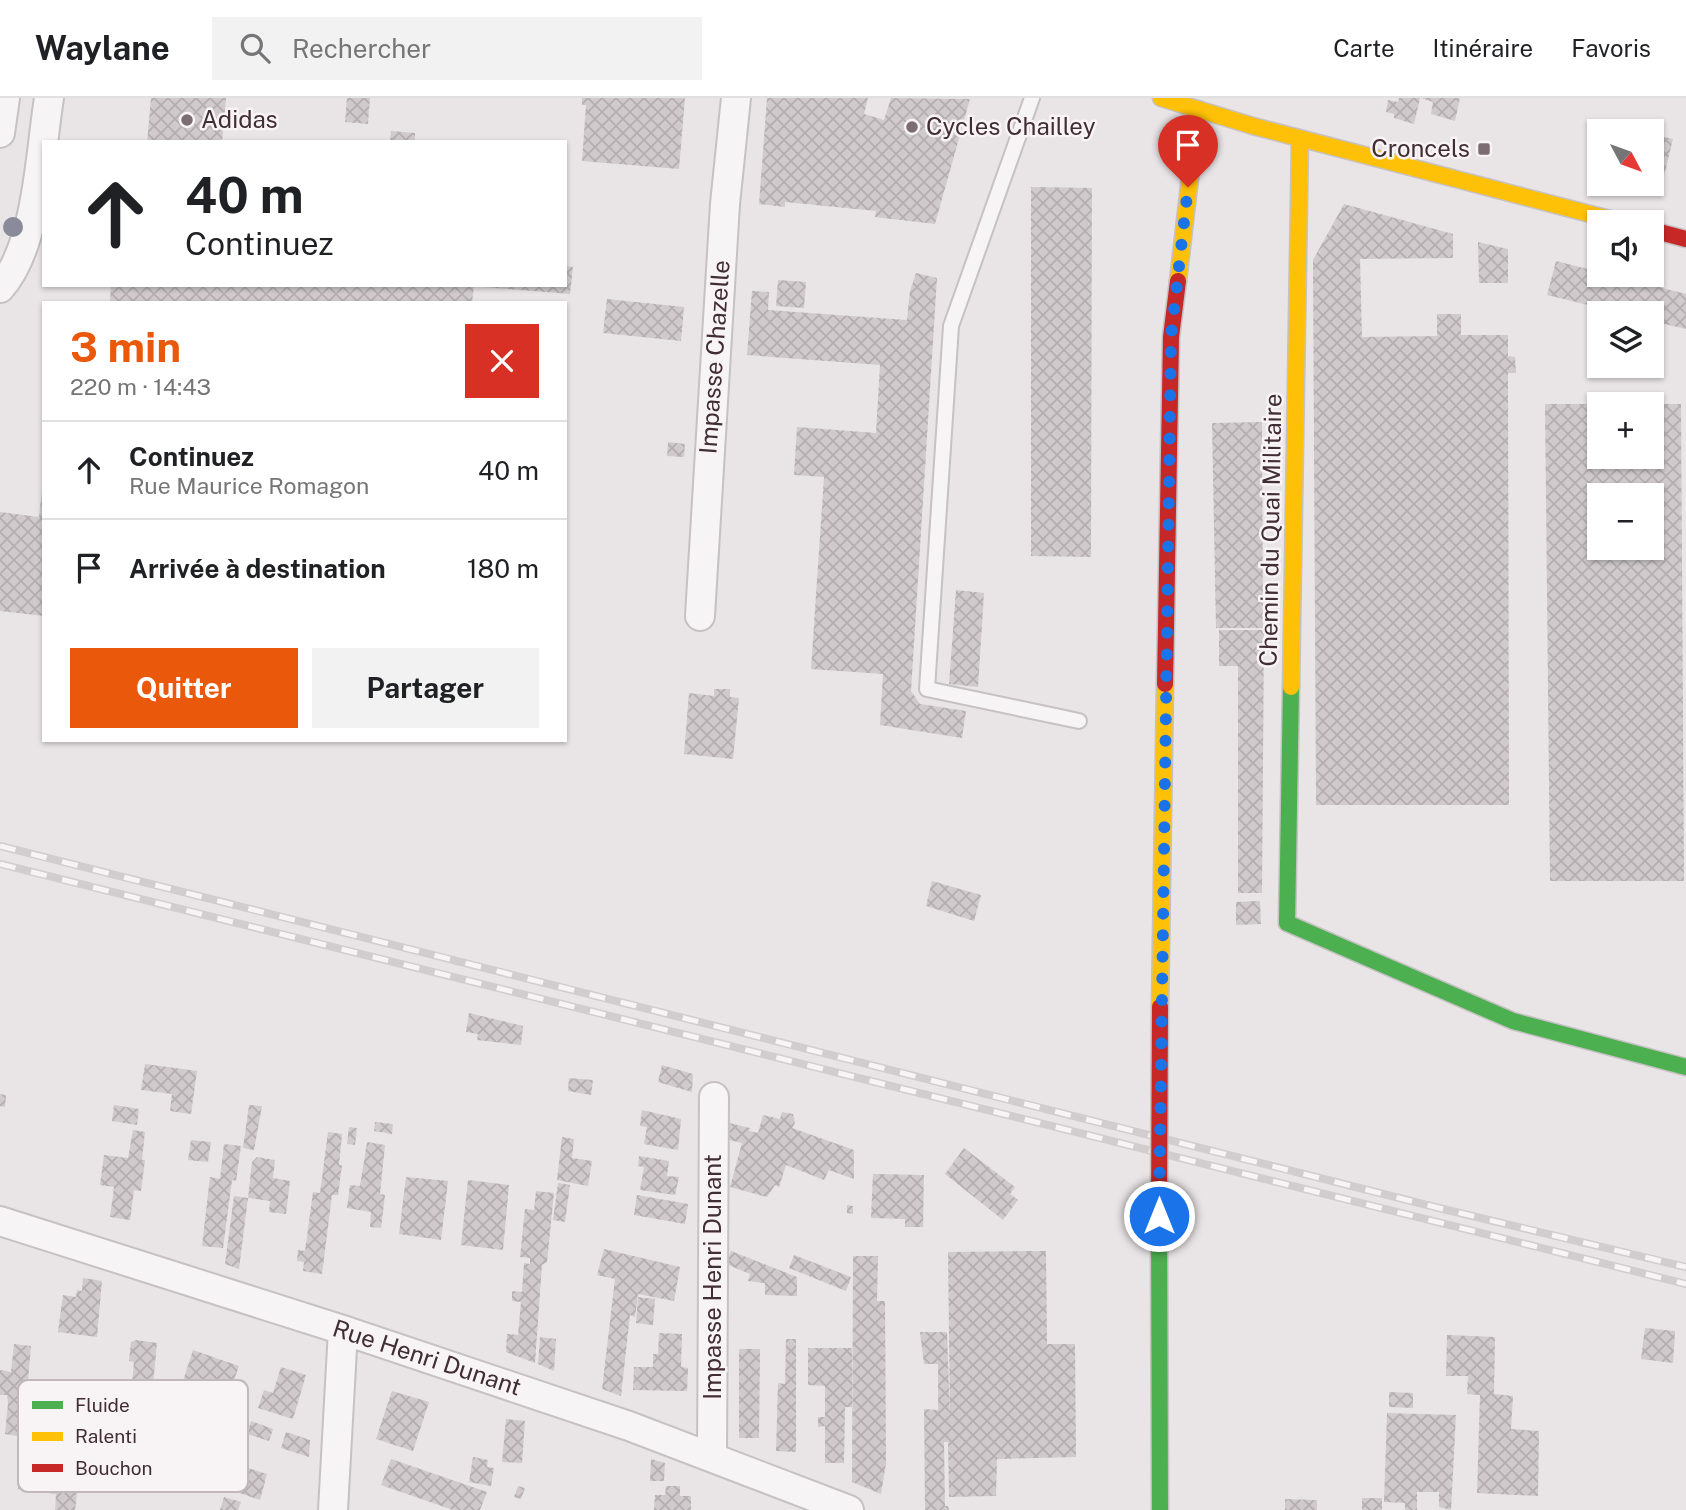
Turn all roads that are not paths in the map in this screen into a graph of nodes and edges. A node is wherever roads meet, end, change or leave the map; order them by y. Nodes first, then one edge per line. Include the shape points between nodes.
1 (49, 98) edge
2 (736, 98) edge
3 (1031, 98) edge
4 (1161, 98) edge
5 (3, 101) edge
6 (1200, 103) edge
7 (0, 133) edge
8 (1300, 138) junction
9 (1587, 213) edge
10 (1664, 233) edge
11 (1686, 239) edge
12 (0, 288) edge
13 (700, 616) dead end
14 (1079, 721) dead end
15 (1686, 1067) edge
16 (714, 1097) dead end
17 (0, 1221) edge
18 (343, 1330) junction
19 (712, 1457) junction
20 (333, 1510) edge
21 (849, 1510) edge
22 (1160, 1510) edge

1 - 12 street via 23,246
2 - 13 street, Impasse Chazelle via 725,204
3 - 14 lane via 951,326 928,689
4 - 6 street
5 - 7 street
6 - 8 street
6 - 22 street, bridge via 1171,337 1160,1007
8 - 9 street
8 - 15 street, Chemin du Quai Militaire via 1287,923 1513,1021
10 - 11 street
16 - 19 street, Impasse Henri Dunant
17 - 18 street, Rue Henri Dunant
18 - 19 street, Rue Henri Dunant
18 - 20 street
19 - 21 street, Rue Henri Dunant

